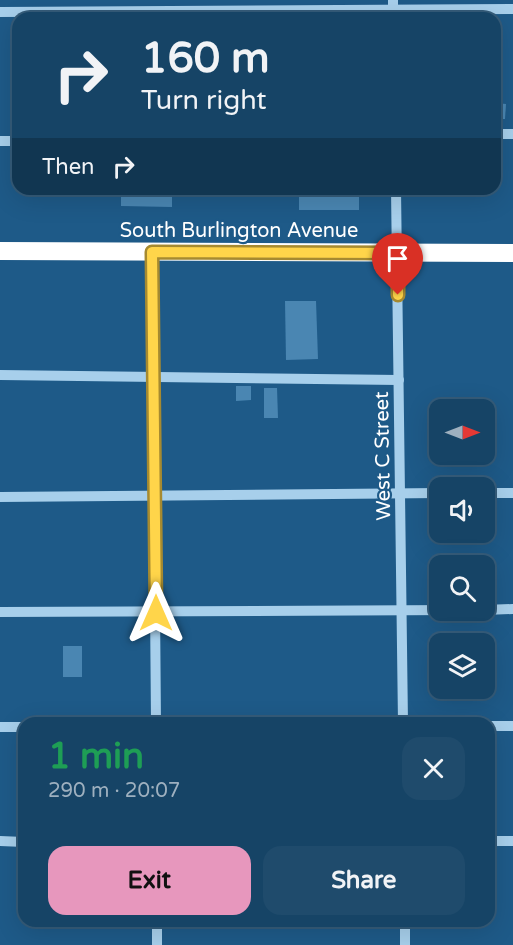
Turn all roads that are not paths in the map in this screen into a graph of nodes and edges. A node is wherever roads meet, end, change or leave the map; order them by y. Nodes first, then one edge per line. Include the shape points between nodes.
1 (393, 9) edge
2 (513, 9) edge
3 (0, 12) edge
4 (396, 195) edge
5 (0, 251) edge
6 (152, 252) junction
7 (398, 253) junction
8 (513, 253) edge
9 (0, 375) edge
10 (154, 377) junction
11 (399, 380) junction
12 (400, 493) junction
13 (429, 493) edge
14 (495, 493) edge
15 (513, 493) edge
16 (155, 495) junction
17 (0, 497) edge
18 (513, 609) edge
19 (495, 610) edge
20 (429, 611) edge
21 (0, 612) edge
22 (402, 612) junction
23 (156, 613) junction
24 (156, 717) edge
25 (403, 717) edge
26 (495, 726) edge
27 (513, 726) edge
28 (0, 727) edge
29 (18, 727) edge
30 (495, 841) edge
31 (513, 841) edge
32 (0, 842) edge
33 (18, 842) edge
34 (157, 927) edge
35 (405, 927) edge
36 (157, 945) edge
37 (405, 945) edge

1 - 2 street
1 - 3 street
4 - 7 street, West C Street
5 - 6 highway, South Burlington Avenue
6 - 7 highway, South Burlington Avenue
6 - 10 street
7 - 8 highway, South Burlington Avenue
7 - 11 street, West C Street
9 - 10 street
10 - 11 street
10 - 16 street
11 - 12 street, West C Street
12 - 13 street
12 - 16 street
12 - 22 street, West C Street
14 - 15 street
16 - 17 street
16 - 23 street
18 - 19 street
20 - 22 street
21 - 23 street
22 - 23 street
22 - 25 street, West C Street
23 - 24 street
26 - 27 street
28 - 29 street
30 - 31 street
32 - 33 street
34 - 36 street
35 - 37 street

